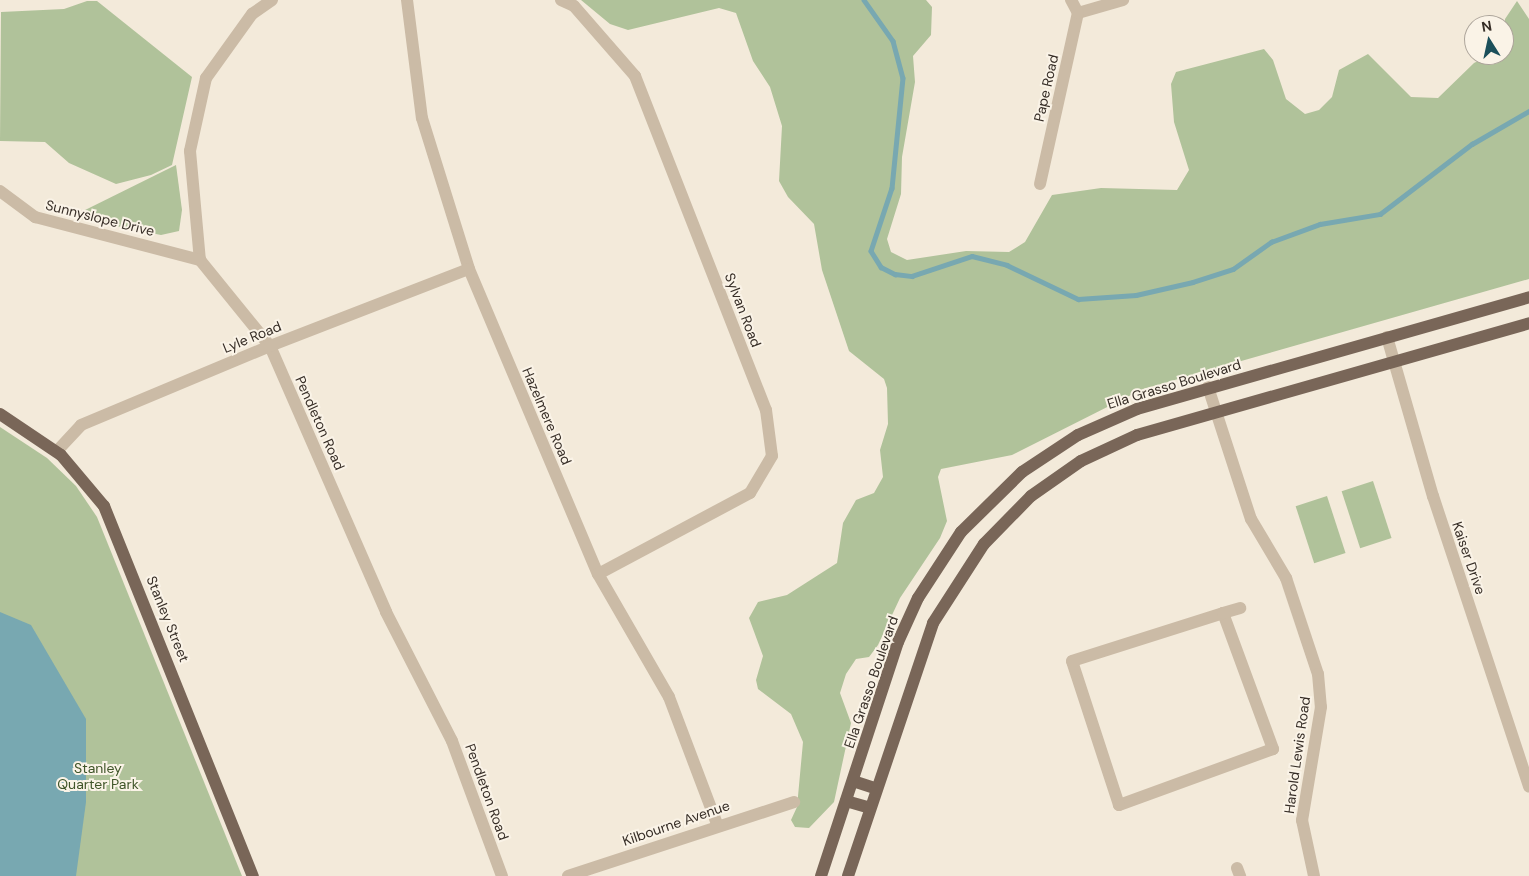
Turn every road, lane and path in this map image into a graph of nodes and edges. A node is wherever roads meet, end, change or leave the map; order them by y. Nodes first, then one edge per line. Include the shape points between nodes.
1 (272, 0) edge
2 (407, 0) edge
3 (561, 0) edge
4 (1071, 0) edge
5 (1123, 0) edge
6 (1078, 13) junction
7 (1040, 184) dead end
8 (0, 191) edge
9 (200, 260) junction
10 (469, 269) junction
11 (1529, 297) edge
12 (1529, 323) edge
13 (1387, 337) junction
14 (270, 346) junction
15 (1394, 361) junction
16 (1208, 387) junction
17 (1216, 412) junction
18 (0, 414) edge
19 (57, 451) junction
20 (598, 574) junction
21 (1240, 608) dead end
22 (1224, 613) junction
23 (853, 781) junction
24 (1529, 787) edge
25 (877, 789) junction
26 (846, 800) junction
27 (794, 802) dead end
28 (870, 808) junction
29 (717, 824) junction
30 (253, 876) edge
31 (502, 876) edge
32 (568, 876) edge
33 (821, 876) edge
34 (848, 876) edge
35 (1314, 876) edge

1 - 9 street via 252,14 206,78 190,151
2 - 10 street, Hazelmere Road via 422,118
3 - 20 street, Sylvan Road via 574,6 635,76 766,410 772,456 750,494
4 - 6 street
5 - 6 street
6 - 7 street, Pape Road
8 - 9 street, Sunnyslope Drive via 34,217
9 - 14 street, Pendleton Road
10 - 14 street, Lyle Road
10 - 20 street, Hazelmere Road
11 - 13 main road, Ella Grasso Boulevard
12 - 15 main road
13 - 15 street, Kaiser Drive
13 - 16 main road, Ella Grasso Boulevard
14 - 19 street, Lyle Road via 81,425
14 - 31 street, Pendleton Road via 386,612 452,741
15 - 17 main road
15 - 24 street, Kaiser Drive via 1433,496
16 - 17 street, Harold Lewis Road
16 - 23 main road, Ella Grasso Boulevard via 1137,409 1078,434 1028,467 975,515 941,558 906,621
17 - 25 main road via 1100,451 1040,489 999,526 962,574 933,623
17 - 35 street, Harold Lewis Road via 1251,518 1286,578 1318,674 1320,707 1302,820
18 - 19 main road, Stanley Street
19 - 30 main road, Stanley Street via 89,483 113,524
20 - 29 street, Hazelmere Road via 669,697
21 - 22 street
22 - 22 street via 1072,661 1119,805 1273,750
23 - 25 main road
23 - 26 main road, Ella Grasso Boulevard
25 - 28 main road
26 - 28 main road
26 - 33 main road, Ella Grasso Boulevard
27 - 29 street, Kilbourne Avenue
28 - 34 main road
29 - 32 street, Kilbourne Avenue

